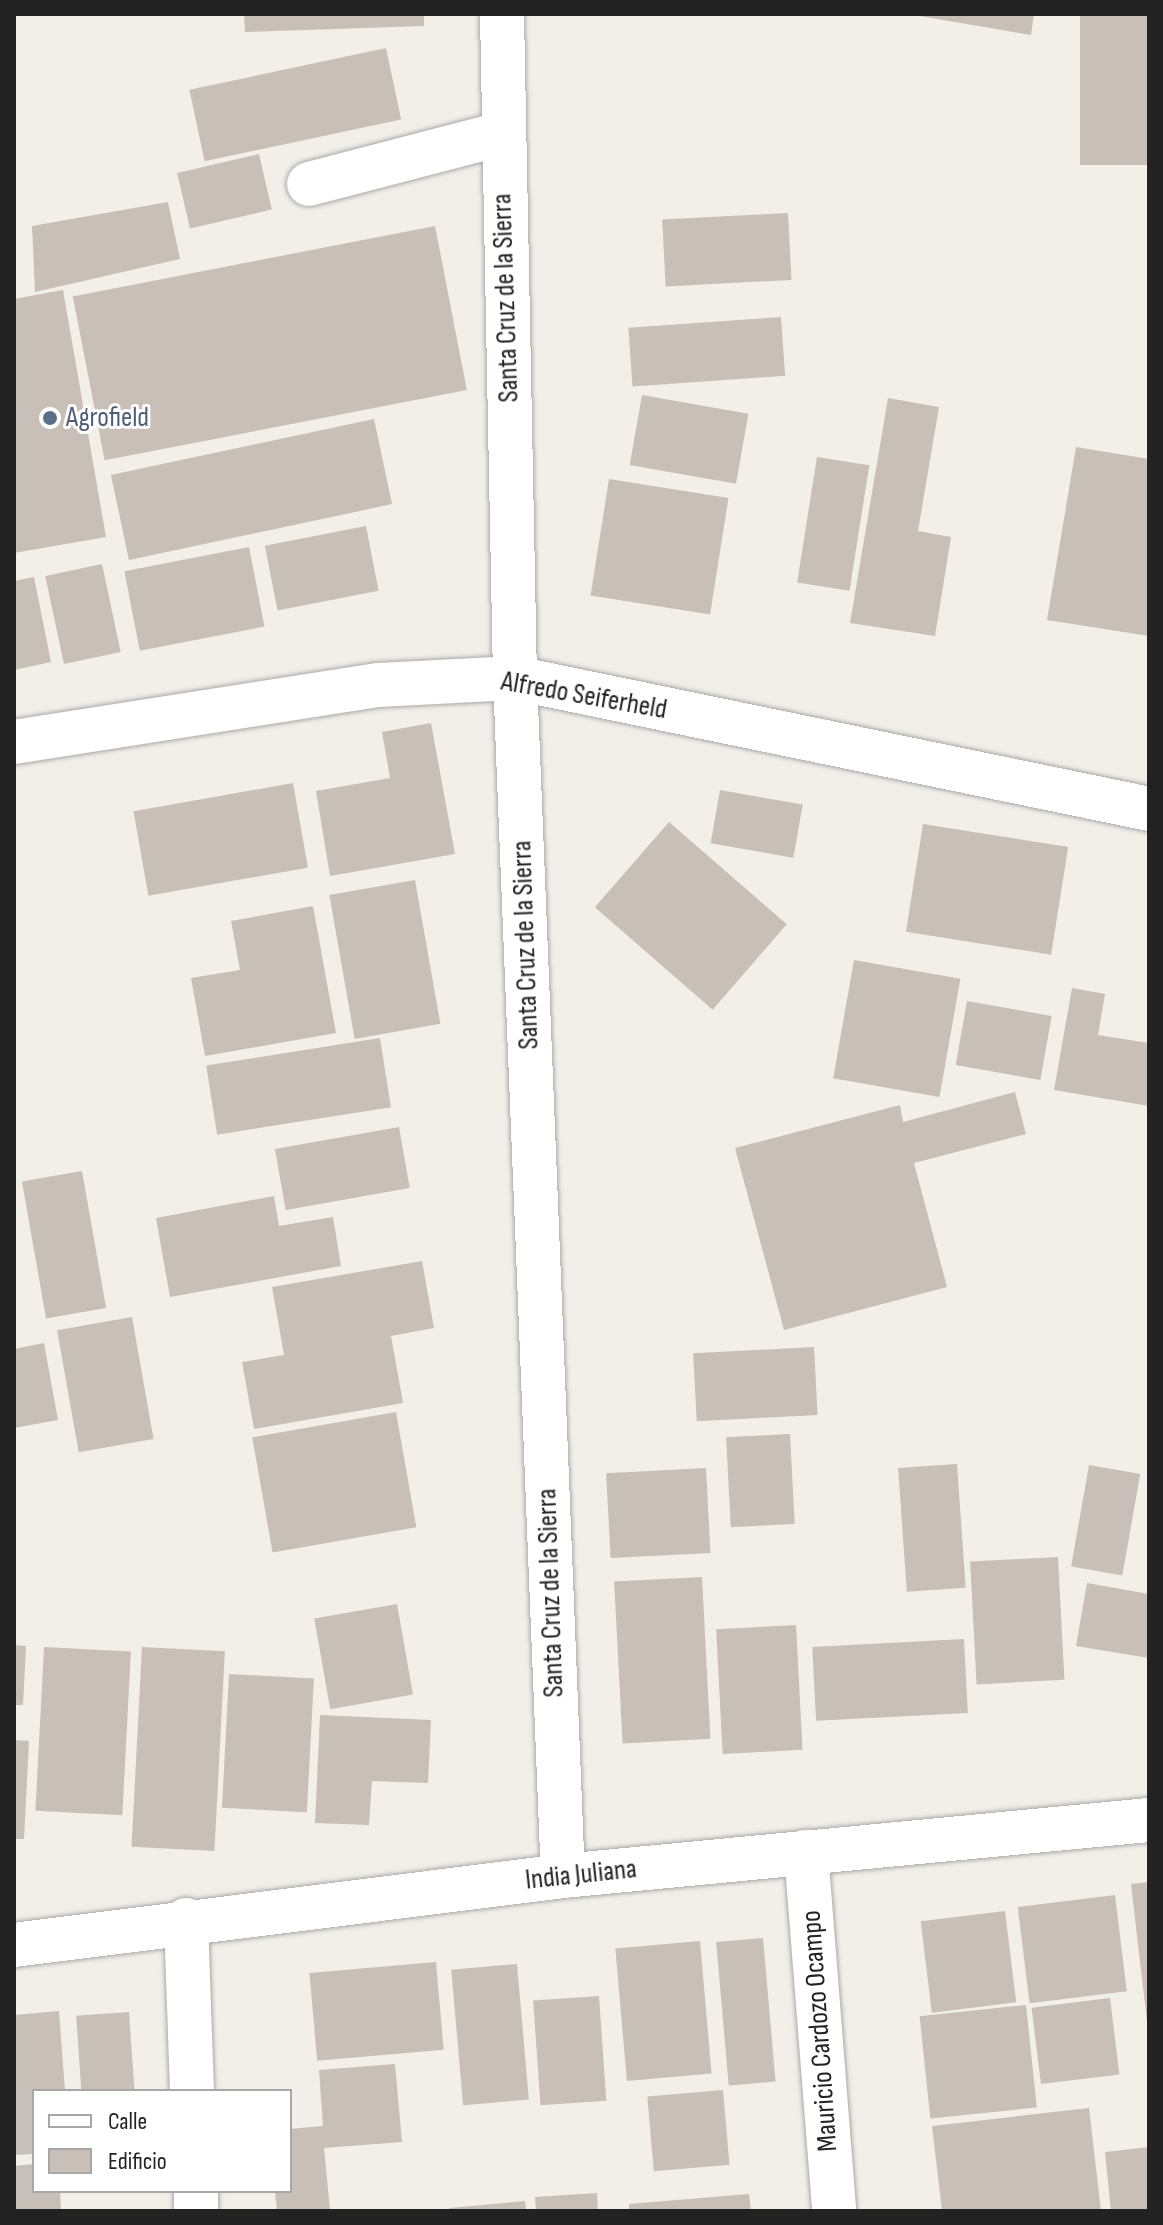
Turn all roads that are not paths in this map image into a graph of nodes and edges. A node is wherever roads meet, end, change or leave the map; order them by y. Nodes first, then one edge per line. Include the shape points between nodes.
1 (502, 14) edge
2 (501, 134) junction
3 (309, 184) dead end
4 (515, 678) junction
5 (14, 742) edge
6 (1149, 809) edge
7 (1149, 1820) edge
8 (806, 1852) junction
9 (563, 1876) junction
10 (186, 1920) junction
11 (14, 1945) edge
12 (192, 2089) edge
13 (834, 2211) edge

1 - 2 street, Santa Cruz de la Sierra
2 - 3 street
2 - 4 street, Santa Cruz de la Sierra
4 - 5 street, Alfredo Seiferheld via 378,685
4 - 6 street, Alfredo Seiferheld
4 - 9 street, Santa Cruz de la Sierra
7 - 8 street, India Juliana
8 - 9 street, India Juliana
8 - 13 street, Mauricio Cardozo Ocampo
9 - 10 street, India Juliana
10 - 11 street, India Juliana
10 - 12 street

